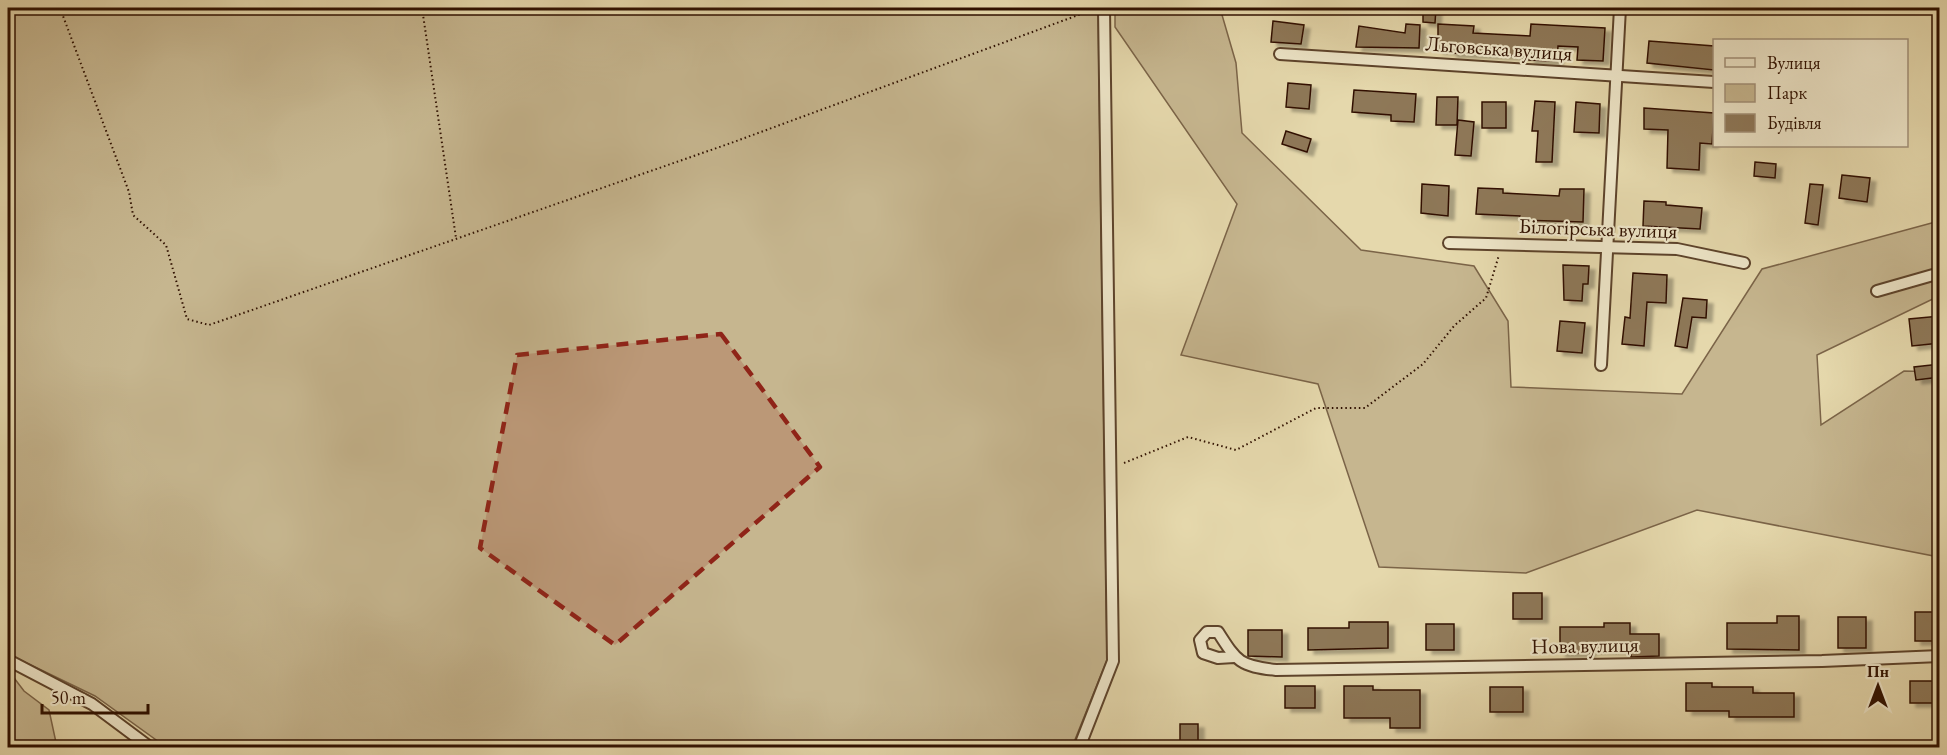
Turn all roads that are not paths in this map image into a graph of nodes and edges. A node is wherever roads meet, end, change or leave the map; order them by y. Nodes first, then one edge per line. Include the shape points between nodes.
1 (1104, 8) edge
2 (1620, 8) edge
3 (1280, 54) dead end
4 (1615, 75) junction
5 (1713, 82) edge
6 (1449, 243) dead end
7 (1607, 246) junction
8 (1744, 263) dead end
9 (1940, 273) edge
10 (1877, 291) dead end
11 (1601, 365) dead end
12 (1940, 656) edge
13 (1234, 657) dead end
14 (8, 660) edge
15 (152, 747) edge
16 (1079, 747) edge

1 - 16 street via 1113,661
2 - 4 street
3 - 4 street, Льговська вулиця
4 - 5 street, Льговська вулиця
4 - 7 street
6 - 7 street, Білогірська вулиця
7 - 8 street, Білогірська вулиця via 1677,249
7 - 11 street
9 - 10 street
12 - 13 street, Нова вулиця via 1810,662 1276,670 1250,667
14 - 15 street via 92,704

